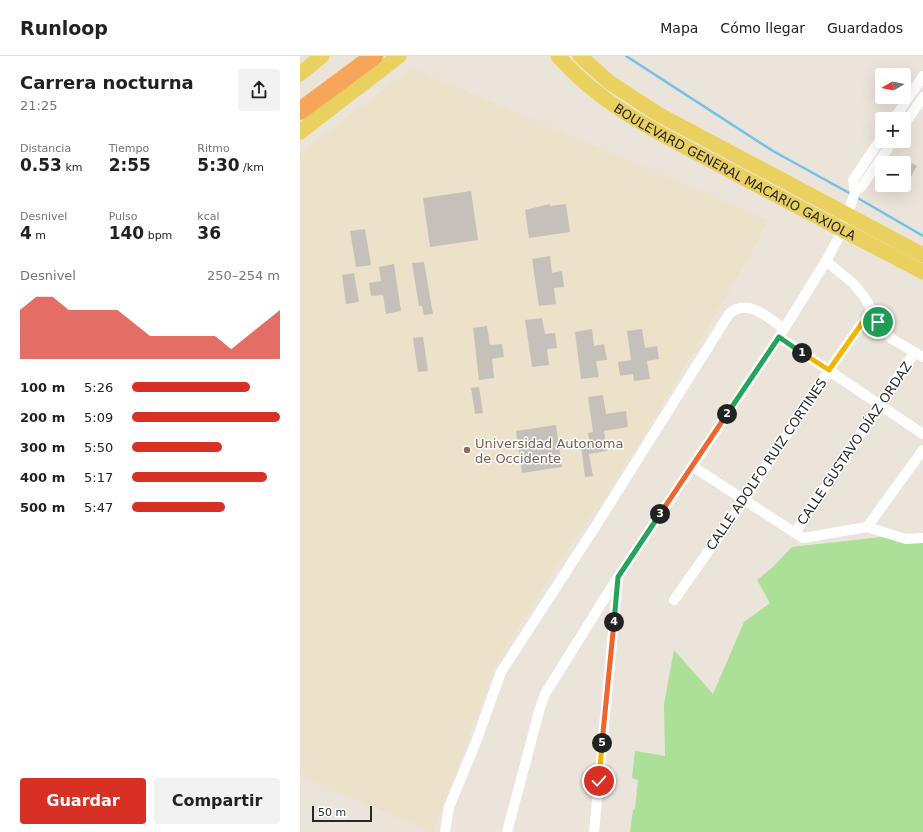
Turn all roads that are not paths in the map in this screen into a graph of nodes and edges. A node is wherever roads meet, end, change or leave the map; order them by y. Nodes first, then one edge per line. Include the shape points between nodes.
1 (322, 56) edge
2 (354, 56) edge
3 (374, 56) edge
4 (399, 56) edge
5 (558, 56) edge
6 (580, 56) edge
7 (300, 74) edge
8 (923, 76) edge
9 (300, 96) edge
10 (923, 97) edge
11 (300, 111) edge
12 (899, 112) edge
13 (911, 115) edge
14 (300, 132) edge
15 (875, 147) edge
16 (888, 148) edge
17 (856, 191) junction
18 (849, 210) junction
19 (842, 230) junction
20 (923, 255) edge
21 (826, 261) junction
22 (923, 272) edge
23 (872, 309) junction
24 (782, 333) junction
25 (918, 355) edge
26 (829, 370) junction
27 (880, 405) junction
28 (923, 434) edge
29 (923, 450) edge
30 (692, 466) junction
31 (744, 499) junction
32 (868, 527) junction
33 (794, 533) junction
34 (923, 538) edge
35 (618, 577) junction
36 (674, 600) dead end
37 (445, 832) edge
38 (507, 832) edge
39 (594, 832) edge

1 - 7 main road
2 - 9 highway
3 - 11 highway
4 - 14 main road
5 - 19 main road, BOULEVARD GENERAL MACARIO GAXIOLA via 602,98 627,115
6 - 18 main road, BOULEVARD GENERAL MACARIO GAXIOLA via 609,82 658,114
8 - 12 street
10 - 13 street
15 - 17 street via 853,180
16 - 17 street
17 - 18 street
18 - 19 street
18 - 20 main road, BOULEVARD GENERAL MACARIO GAXIOLA
19 - 21 street
19 - 22 main road, BOULEVARD GENERAL MACARIO GAXIOLA
21 - 23 street via 854,284
21 - 24 street
23 - 25 street via 892,339
23 - 26 street, CALLE ADOLFO RUIZ CORTINES
24 - 26 street
24 - 30 street
24 - 37 street via 756,310 739,308 729,314 501,672 472,754 449,807
25 - 27 street, CALLE GUSTAVO DÍAZ ORDAZ
26 - 27 street
26 - 31 street, CALLE ADOLFO RUIZ CORTINES
27 - 28 street
27 - 33 street, CALLE GUSTAVO DÍAZ ORDAZ
29 - 32 street
30 - 31 street
30 - 35 street
31 - 33 street
31 - 36 street, CALLE ADOLFO RUIZ CORTINES
32 - 33 street via 806,538
32 - 34 street via 906,539
35 - 38 street via 545,694
35 - 39 street

